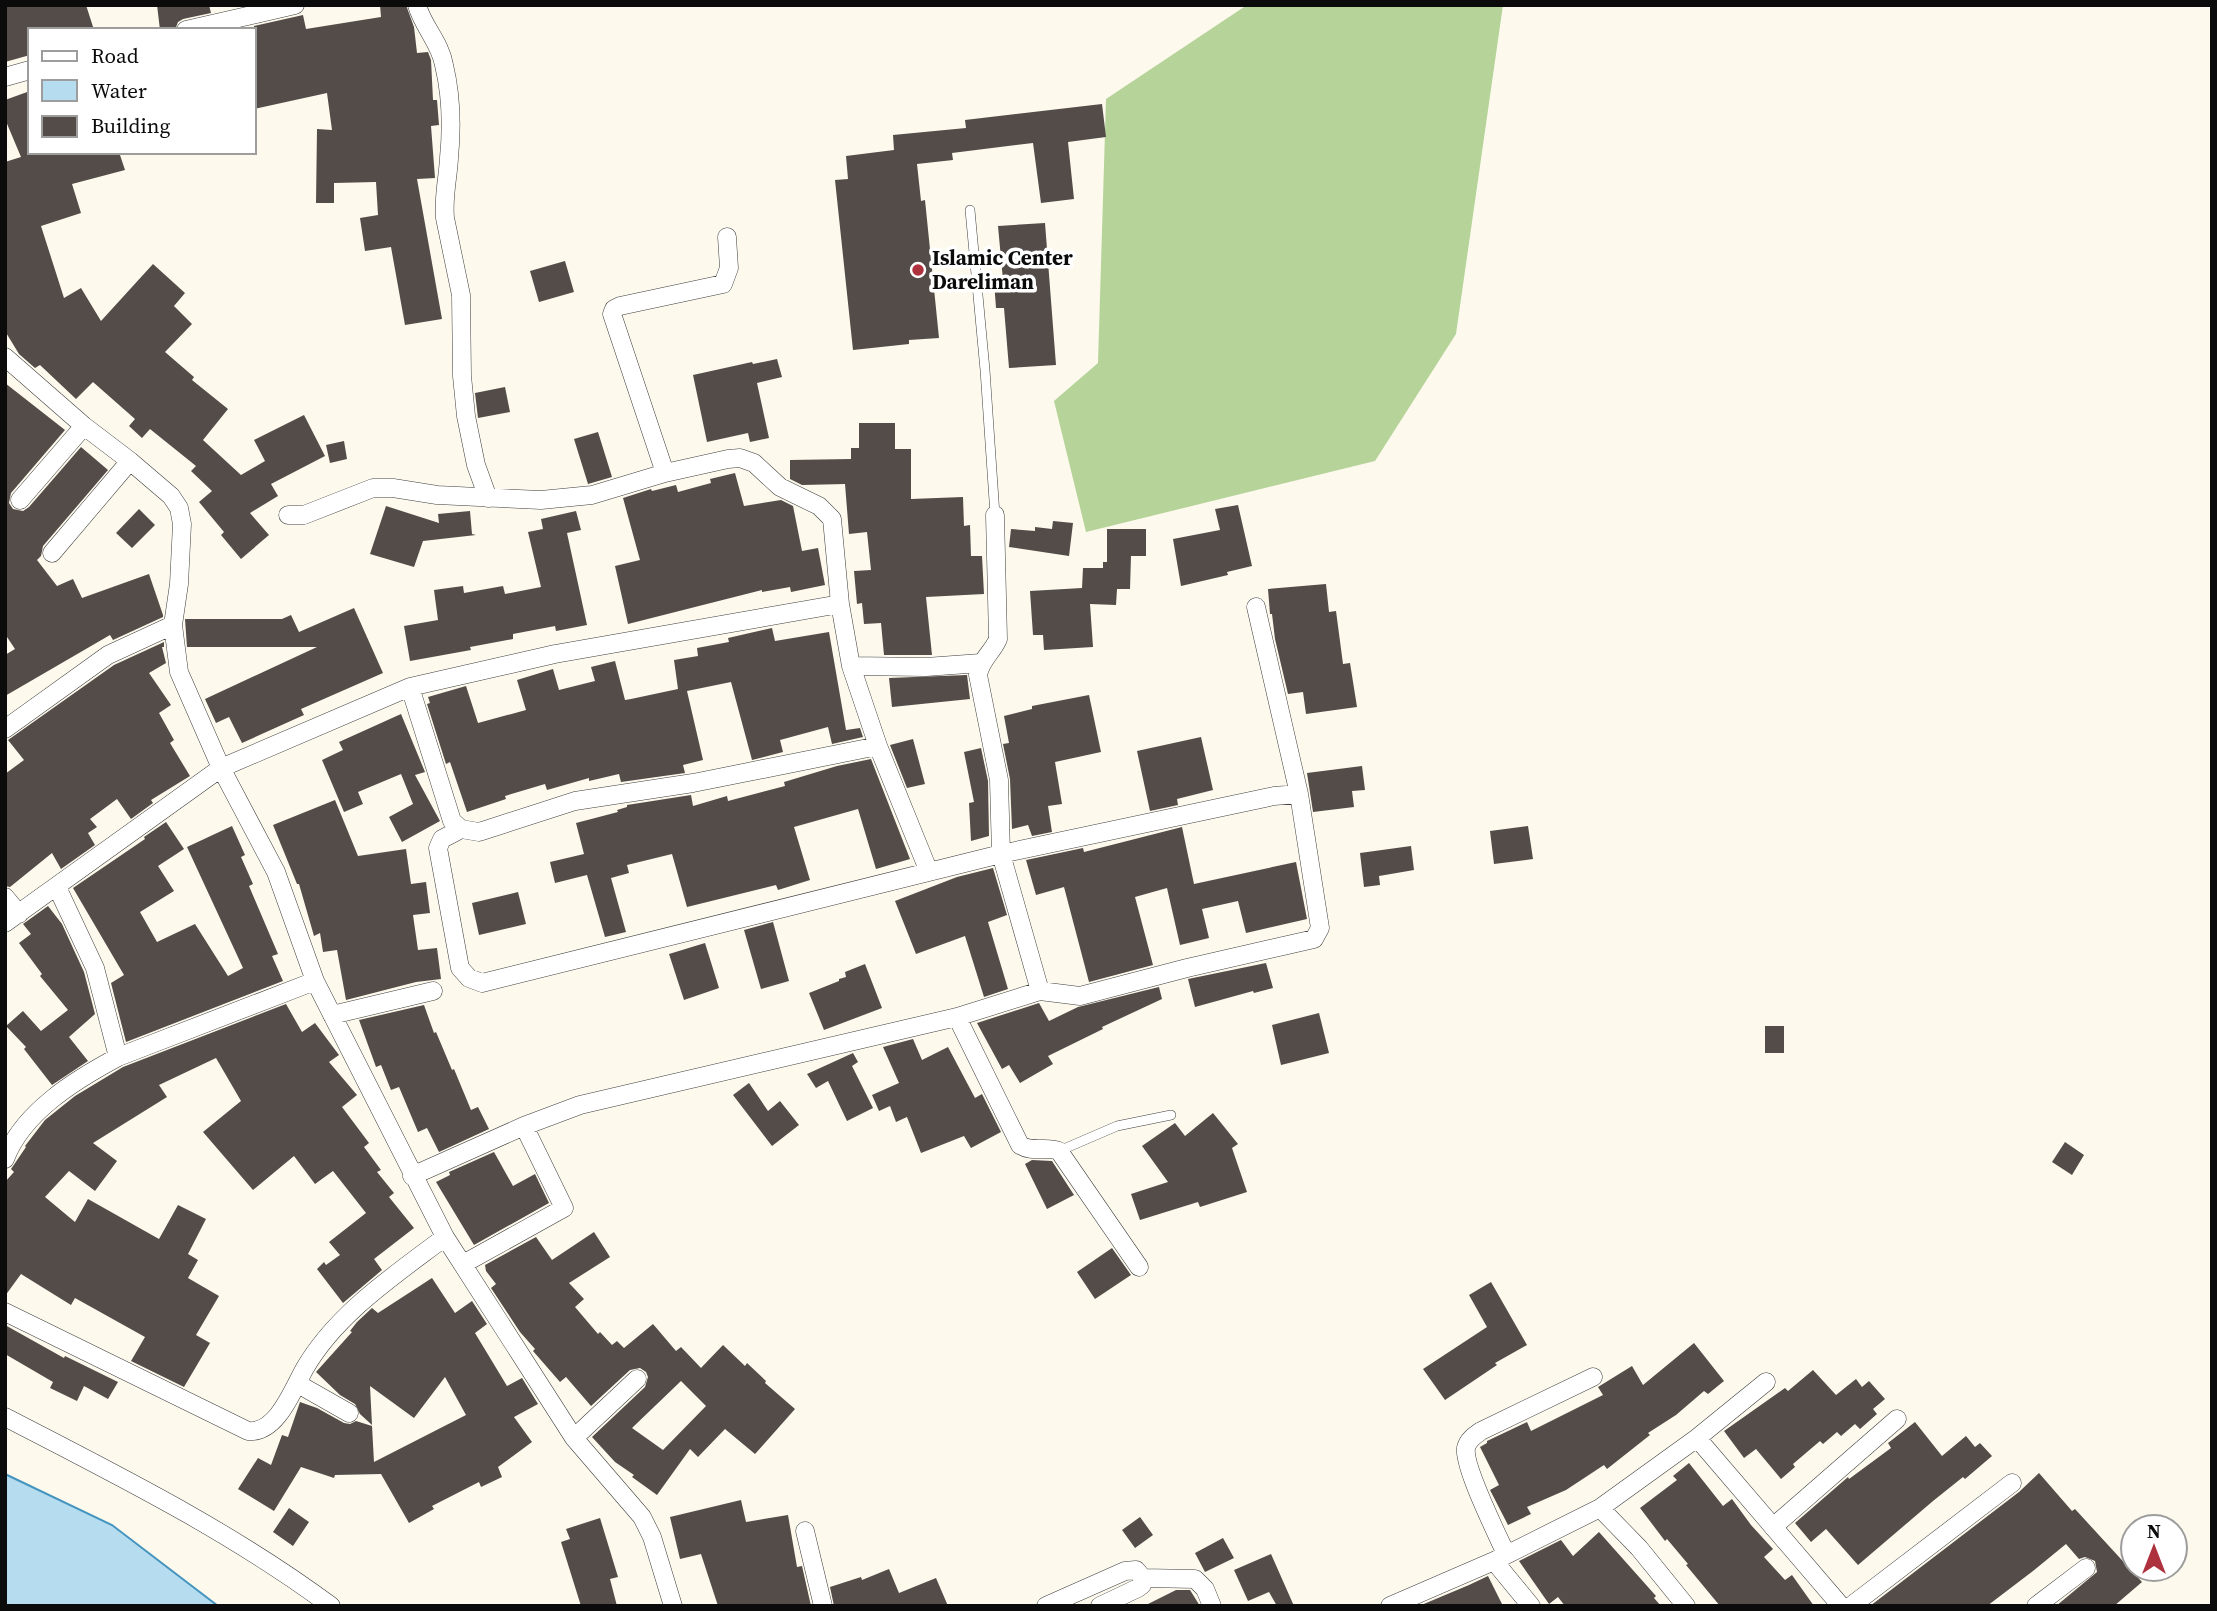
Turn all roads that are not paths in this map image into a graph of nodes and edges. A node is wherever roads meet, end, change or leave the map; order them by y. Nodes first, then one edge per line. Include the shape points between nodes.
1 (295, 5) edge
2 (417, 5) edge
3 (195, 28) edge
4 (28, 71) edge
5 (5, 77) edge
6 (970, 210) dead end
7 (727, 237) dead end
8 (5, 357) edge
9 (85, 426) junction
10 (130, 461) junction
11 (665, 473) junction
12 (488, 498) junction
13 (20, 500) dead end
14 (288, 515) dead end
15 (995, 516) joint
16 (52, 553) dead end
17 (840, 604) junction
18 (1256, 607) dead end
19 (173, 625) junction
20 (981, 663) junction
21 (851, 666) junction
22 (410, 687) junction
23 (5, 729) edge
24 (878, 746) junction
25 (221, 768) junction
26 (1299, 794) junction
27 (461, 829) junction
28 (1001, 854) junction
29 (929, 872) junction
30 (57, 887) junction
31 (5, 897) edge
32 (12, 918) edge
33 (315, 981) junction
34 (433, 991) dead end
35 (1040, 991) junction
36 (332, 1016) junction
37 (957, 1017) junction
38 (118, 1057) junction
39 (1171, 1115) dead end
40 (524, 1126) junction
41 (1059, 1151) junction
42 (5, 1158) edge
43 (412, 1176) junction
44 (445, 1237) junction
45 (463, 1264) junction
46 (1139, 1267) dead end
47 (5, 1312) edge
48 (1593, 1377) dead end
49 (637, 1379) dead end
50 (1766, 1382) dead end
51 (298, 1384) junction
52 (349, 1413) dead end
53 (5, 1417) edge
54 (1897, 1419) dead end
55 (574, 1438) junction
56 (1696, 1438) junction
57 (2012, 1483) dead end
58 (1600, 1508) junction
59 (1773, 1527) junction
60 (806, 1531) dead end
61 (1500, 1558) junction
62 (2086, 1568) dead end
63 (1143, 1578) junction
64 (331, 1606) edge
65 (673, 1606) edge
66 (823, 1606) edge
67 (1046, 1606) edge
68 (1100, 1606) edge
69 (1212, 1606) edge
70 (1390, 1606) edge
71 (1531, 1606) edge
72 (1686, 1606) edge
73 (1841, 1606) edge
74 (1851, 1606) edge
75 (2036, 1606) edge

1 - 3 street
2 - 12 street via 445,68 450,139 445,218 461,295 466,416
4 - 5 street
6 - 15 lane
7 - 11 street via 729,268 723,284 620,306 612,314
8 - 9 street
9 - 10 street
9 - 13 street
10 - 16 street
10 - 19 street via 179,508 180,572
11 - 12 street via 592,495 541,500
11 - 17 street via 740,457 754,463 780,487 819,506 832,519
12 - 14 street via 373,488 304,515
15 - 20 street via 998,639
17 - 21 street
17 - 22 street via 555,654
18 - 26 street
19 - 23 street via 108,655
19 - 25 street via 179,672
20 - 21 street
20 - 28 street via 978,675 999,780
21 - 24 street
22 - 25 street
22 - 27 street via 452,821
24 - 27 street via 575,801 479,832
24 - 29 street
25 - 30 street
25 - 33 street via 276,872
26 - 28 street
26 - 35 street via 1320,928 1314,939 1080,996
27 - 29 street via 442,839 438,848 460,968 482,983
28 - 29 street
28 - 35 street
30 - 32 street
30 - 38 street via 95,968
31 - 32 street
33 - 36 street
33 - 38 street
34 - 36 street
35 - 37 street
36 - 43 street
37 - 40 street via 580,1105
37 - 41 street via 1020,1145
38 - 42 street via 55,1097 16,1136
39 - 41 lane via 1117,1126
40 - 43 street
40 - 45 street via 564,1208
41 - 46 street
43 - 44 street
44 - 45 street
44 - 51 street via 347,1316 305,1367
45 - 55 street
47 - 51 street via 248,1431 263,1430 272,1423
48 - 61 street via 1481,1431 1467,1445 1471,1473
49 - 55 street
50 - 56 street
51 - 52 street
53 - 64 street via 195,1517
54 - 59 street
55 - 65 street via 642,1517
56 - 58 street
56 - 59 street
57 - 74 street
58 - 61 street
58 - 72 street
59 - 73 street
60 - 66 street
61 - 70 street
61 - 71 street
62 - 75 street
63 - 67 street via 1136,1570 1125,1571
63 - 68 street via 1142,1586
63 - 69 street via 1195,1579

